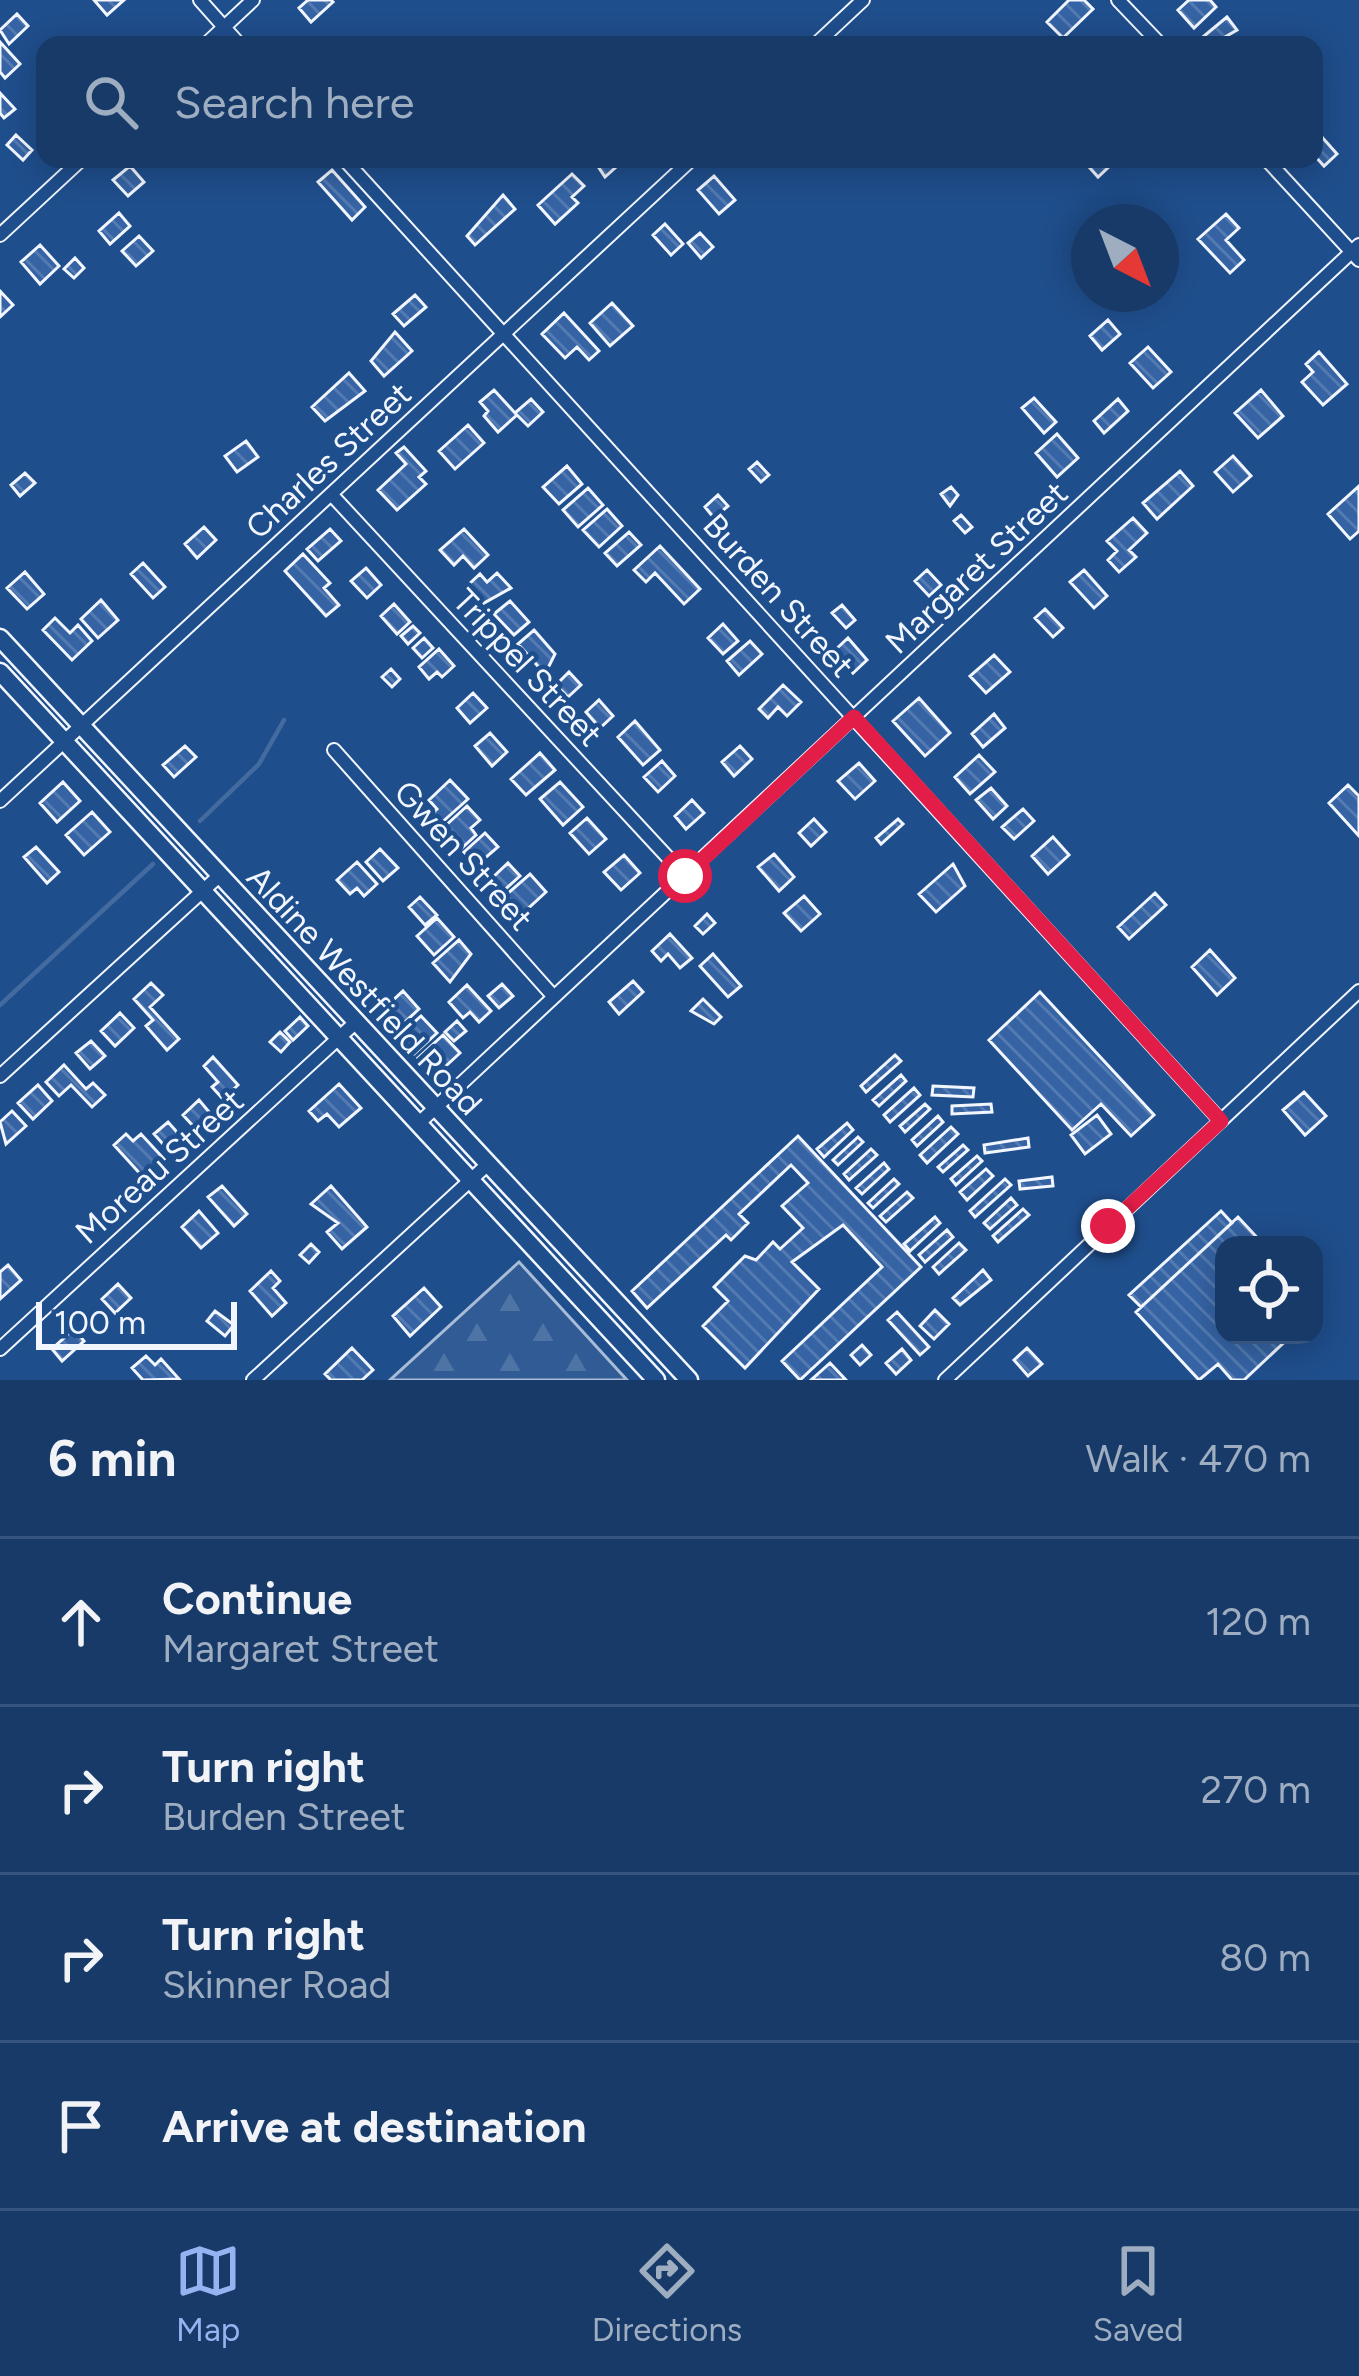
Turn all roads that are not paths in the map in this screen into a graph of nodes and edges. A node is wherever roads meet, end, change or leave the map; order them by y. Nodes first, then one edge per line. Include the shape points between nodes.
1 (200, 0) edge
2 (253, 0) edge
3 (863, 0) edge
4 (1118, 0) edge
5 (224, 27) junction
6 (214, 36) edge
7 (232, 36) edge
8 (825, 36) edge
9 (1152, 36) edge
10 (72, 168) edge
11 (352, 168) edge
12 (682, 168) edge
13 (1275, 168) edge
14 (0, 235) edge
15 (1357, 252) edge
16 (502, 336) junction
17 (331, 494) junction
18 (0, 638) edge
19 (0, 672) edge
20 (854, 717) junction
21 (80, 727) junction
22 (64, 742) junction
23 (334, 750) dead end
24 (0, 801) edge
25 (219, 876) junction
26 (685, 876) junction
27 (202, 893) junction
28 (1359, 991) edge
29 (554, 997) junction
30 (355, 1023) junction
31 (338, 1039) junction
32 (0, 1076) edge
33 (435, 1109) junction
34 (1221, 1121) junction
35 (418, 1124) junction
36 (487, 1165) junction
37 (470, 1181) junction
38 (611, 1302) junction
39 (594, 1316) junction
40 (0, 1348) edge
41 (253, 1380) edge
42 (656, 1380) edge
43 (689, 1380) edge
44 (945, 1380) edge

1 - 5 street
2 - 5 street
3 - 8 street
4 - 9 street
5 - 6 street
5 - 7 street
10 - 14 street
11 - 16 street, Burden Street
12 - 16 street, Charles Street
13 - 15 street
15 - 20 street, Margaret Street
16 - 17 street, Charles Street
16 - 20 street, Burden Street
17 - 21 street, Charles Street
17 - 26 street, Trippel Street
18 - 21 main road, Aldine Westfield Road
19 - 22 main road, Aldine Westfield Road
20 - 26 street, Margaret Street
20 - 34 street, Burden Street
21 - 22 street, Charles Street
21 - 25 main road, Aldine Westfield Road
22 - 24 street, Charles Street
22 - 27 main road, Aldine Westfield Road
23 - 29 street, Gwen Street
25 - 27 street
25 - 30 main road, Aldine Westfield Road
26 - 29 street, Margaret Street
27 - 31 main road, Aldine Westfield Road
27 - 32 street
28 - 34 street
29 - 33 street, Margaret Street
30 - 31 street, Moreau Street
30 - 33 main road, Aldine Westfield Road
31 - 35 main road, Aldine Westfield Road
31 - 40 street, Moreau Street
33 - 35 street, Margaret Street
33 - 36 main road, Aldine Westfield Road
34 - 44 street
35 - 37 main road, Aldine Westfield Road
36 - 37 street
36 - 38 main road, Aldine Westfield Road
37 - 39 main road, Aldine Westfield Road
37 - 41 street
38 - 39 main road
38 - 43 main road, Aldine Westfield Road
39 - 42 main road, Aldine Westfield Road

